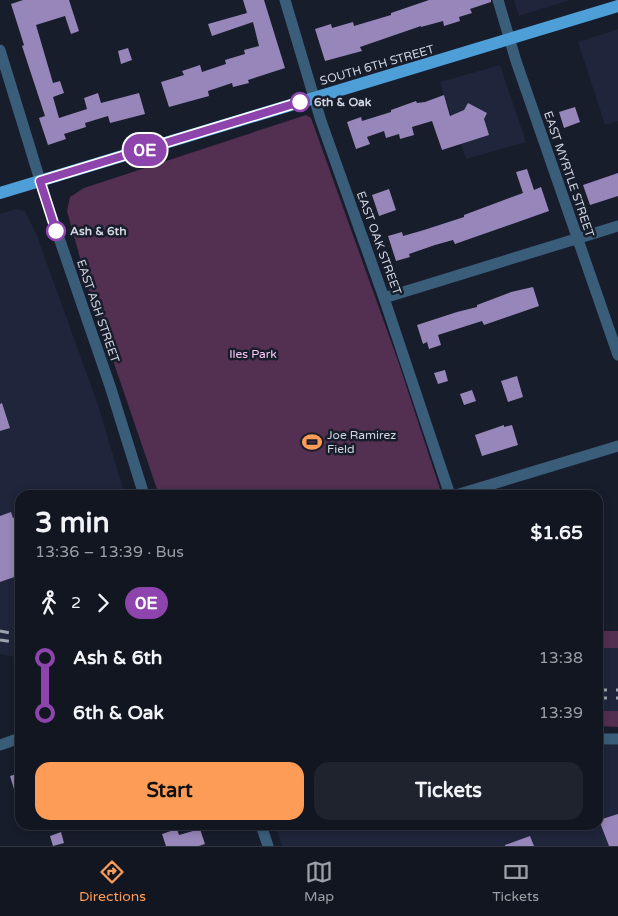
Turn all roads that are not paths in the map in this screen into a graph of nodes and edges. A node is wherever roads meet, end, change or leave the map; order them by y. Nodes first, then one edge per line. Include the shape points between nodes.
1 (285, 0) edge
2 (498, 0) edge
3 (618, 6) edge
4 (510, 40) junction
5 (0, 50) edge
6 (314, 98) junction
7 (40, 181) junction
8 (0, 193) edge
9 (618, 226) edge
10 (577, 239) junction
11 (384, 298) junction
12 (618, 355) edge
13 (618, 446) edge
14 (142, 490) edge
15 (448, 490) edge
16 (473, 490) edge
17 (603, 739) edge
18 (618, 739) edge
19 (15, 740) edge
20 (0, 745) edge
21 (263, 830) edge
22 (268, 846) edge

1 - 6 street, EAST OAK STREET
2 - 4 street, EAST MYRTLE STREET
3 - 4 main road, SOUTH 6TH STREET
4 - 6 main road, SOUTH 6TH STREET
4 - 10 street, EAST MYRTLE STREET
5 - 7 street, EAST ASH STREET
6 - 7 main road, SOUTH 6TH STREET
6 - 11 street, EAST OAK STREET
7 - 8 main road, SOUTH 6TH STREET
7 - 14 street, EAST ASH STREET
9 - 10 street
10 - 11 street
10 - 12 street, EAST MYRTLE STREET
11 - 15 street, EAST OAK STREET
13 - 16 street
17 - 18 street
19 - 20 street
21 - 22 street

